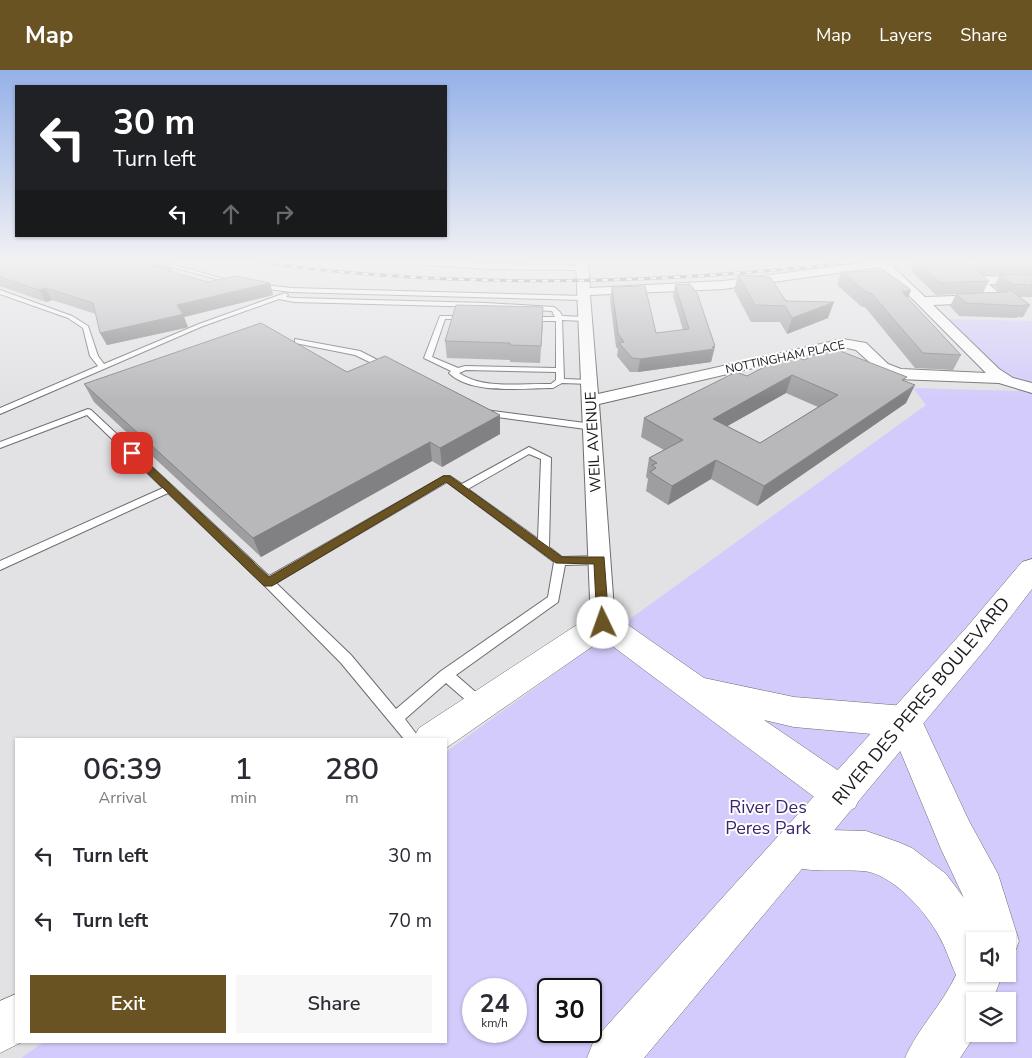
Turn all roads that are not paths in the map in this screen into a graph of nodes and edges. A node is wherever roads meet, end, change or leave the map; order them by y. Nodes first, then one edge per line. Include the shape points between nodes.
1 (45, 308) edge
2 (249, 308) edge
3 (539, 308) edge
4 (585, 308) edge
5 (927, 308) edge
6 (471, 318) edge
7 (520, 319) edge
8 (559, 319) junction
9 (585, 319) junction
10 (298, 341) dead end
11 (102, 366) junction
12 (456, 370) junction
13 (559, 370) junction
14 (397, 371) edge
15 (1002, 378) junction
16 (560, 381) junction
17 (590, 382) junction
18 (1032, 388) edge
19 (591, 401) junction
20 (479, 410) edge
21 (0, 411) edge
22 (593, 427) junction
23 (0, 445) edge
24 (462, 488) junction
25 (169, 489) junction
26 (543, 548) junction
27 (600, 560) junction
28 (560, 561) junction
29 (0, 566) edge
30 (1032, 569) edge
31 (268, 582) junction
32 (603, 623) junction
33 (446, 675) junction
34 (695, 690) junction
35 (481, 705) junction
36 (396, 718) junction
37 (905, 720) junction
38 (412, 738) edge
39 (432, 738) edge
40 (842, 795) junction
41 (794, 849) junction
42 (982, 932) edge
43 (966, 939) edge
44 (975, 982) edge
45 (15, 1019) edge
46 (0, 1029) edge
47 (612, 1058) edge
48 (930, 1058) edge

1 - 11 lane via 86,327 94,356
2 - 11 lane
3 - 8 lane via 554,309
4 - 9 street, WEIL AVENUE
5 - 15 street
6 - 12 lane via 442,317 428,358
7 - 8 lane
8 - 9 lane
8 - 13 lane
9 - 17 street, WEIL AVENUE
10 - 14 lane via 358,352
11 - 21 lane
12 - 13 lane
12 - 16 lane via 452,373 457,378 481,384 553,386
13 - 16 lane
15 - 18 street
15 - 19 street, NOTTINGHAM PLACE via 898,374 883,368 861,346 843,343
16 - 17 lane
17 - 19 street, WEIL AVENUE
19 - 22 street, WEIL AVENUE
20 - 22 lane
22 - 27 street, WEIL AVENUE
23 - 25 lane via 88,412
24 - 26 lane
24 - 26 lane via 529,450 546,458
24 - 31 lane via 447,478
25 - 29 lane
25 - 31 lane
26 - 28 lane
27 - 28 lane
27 - 32 street, WEIL AVENUE
28 - 33 lane via 554,600
30 - 37 main road, RIVER DES PERES BOULEVARD
31 - 36 lane via 346,659
32 - 34 main road
32 - 35 main road
33 - 35 lane
33 - 36 lane
34 - 37 main road via 794,712
34 - 40 main road
35 - 39 main road
36 - 38 lane
37 - 40 main road, RIVER DES PERES BOULEVARD
37 - 42 main road via 942,808 983,889
40 - 41 main road, RIVER DES PERES BOULEVARD
41 - 43 main road via 866,851 898,862 931,889
41 - 47 main road, RIVER DES PERES BOULEVARD
44 - 48 main road via 963,1012
45 - 46 main road

